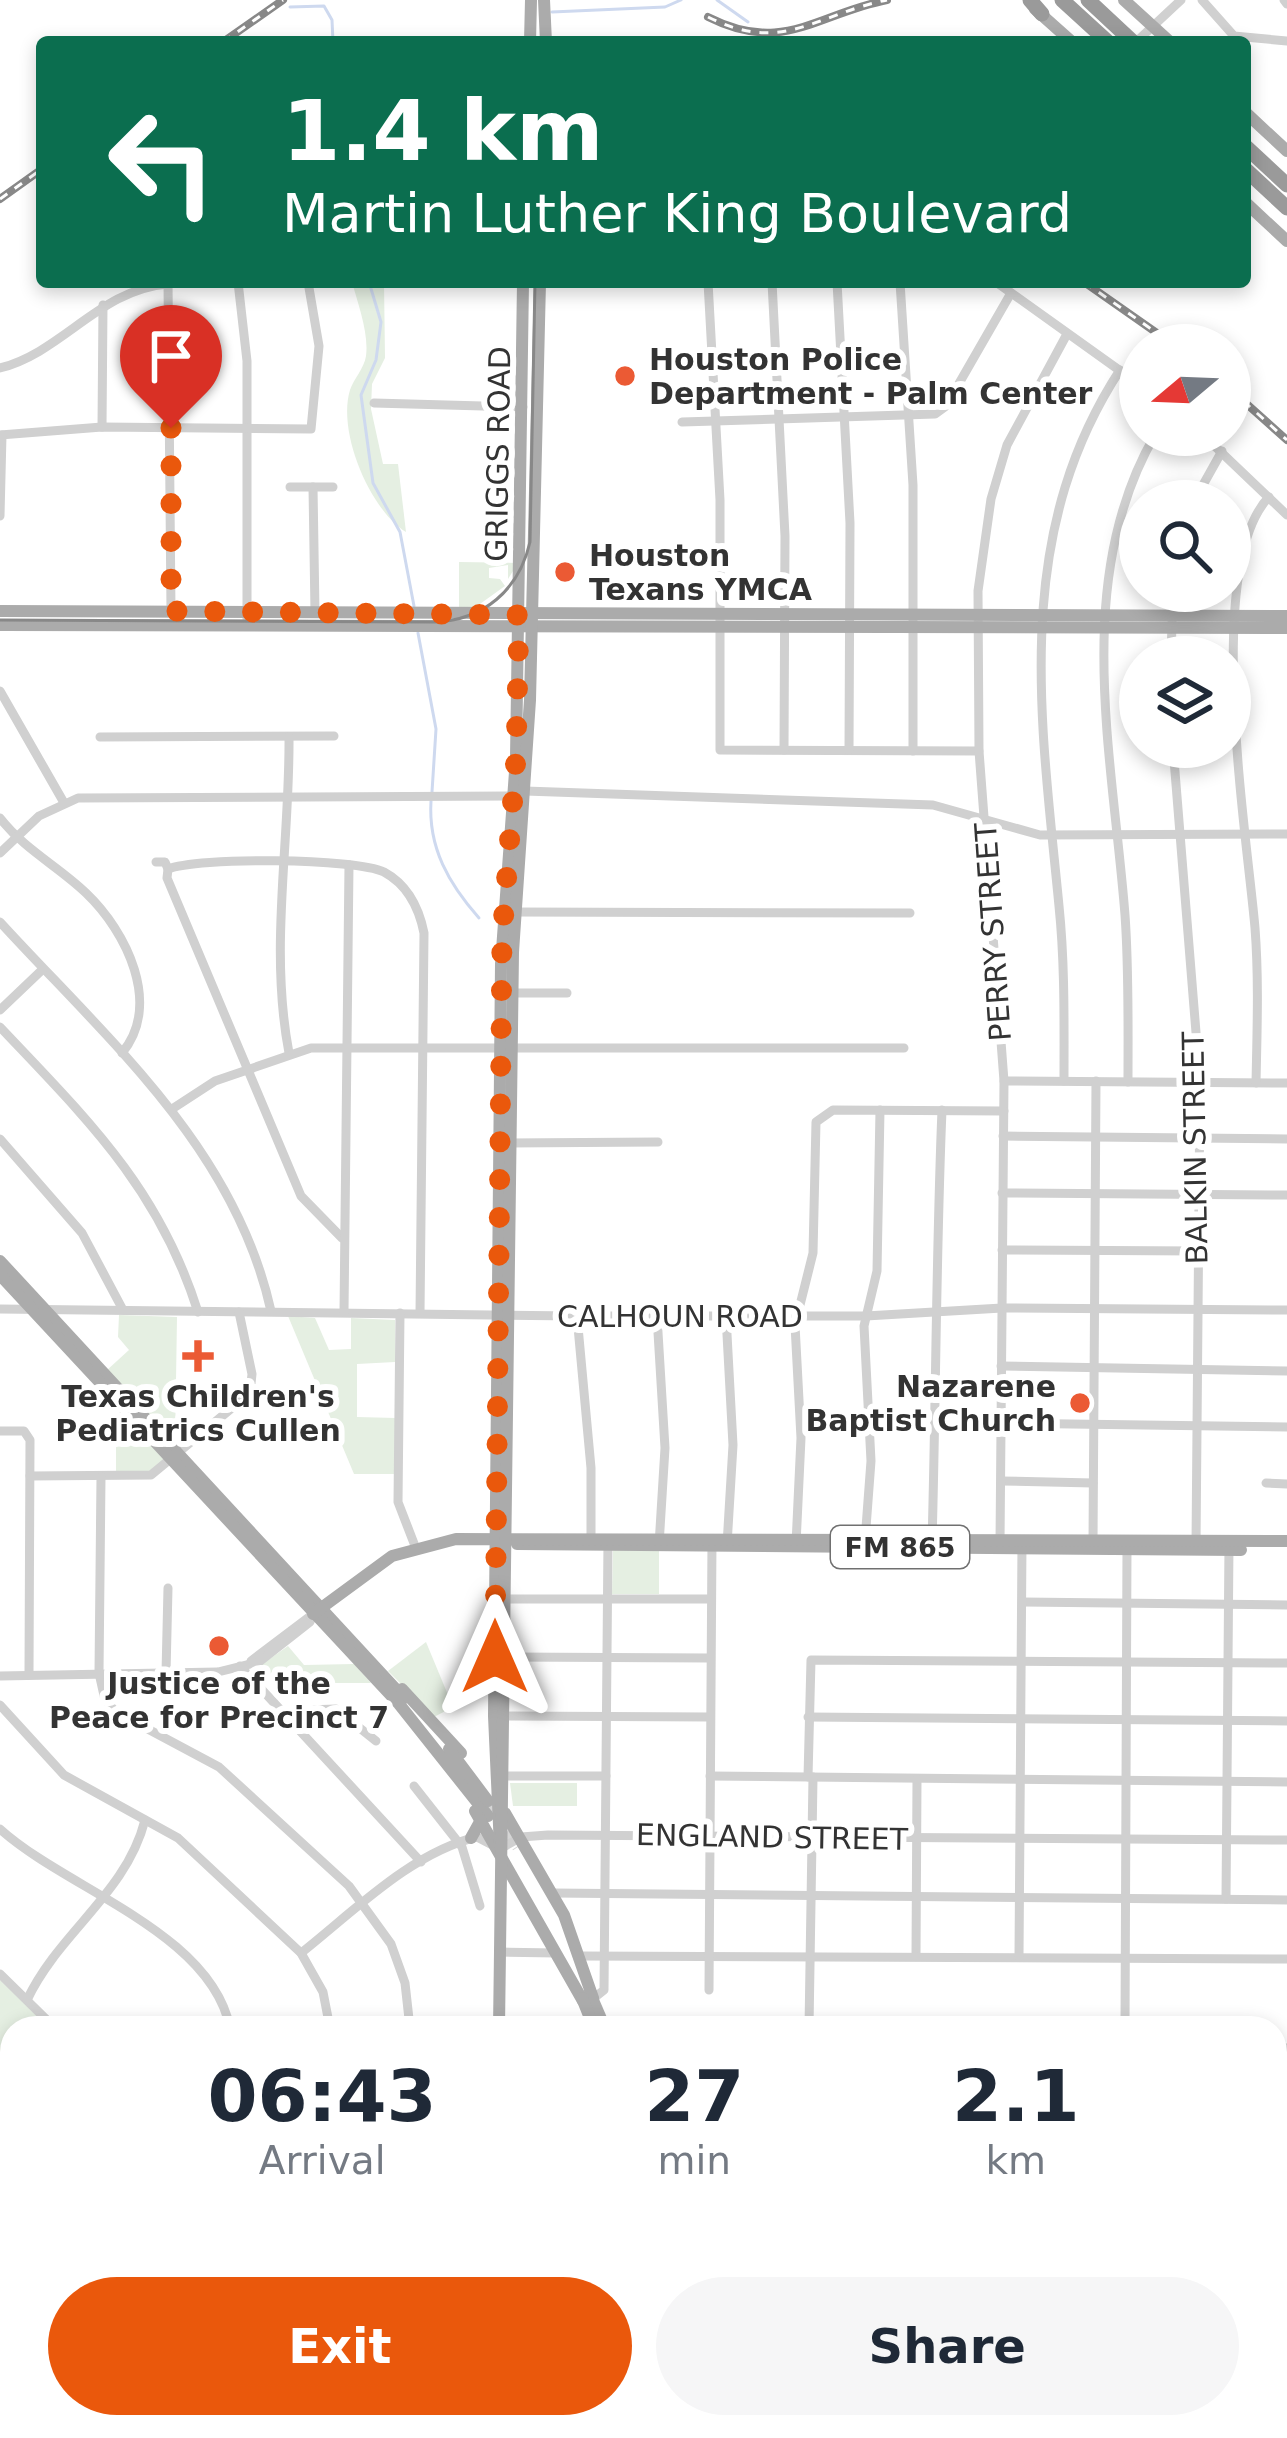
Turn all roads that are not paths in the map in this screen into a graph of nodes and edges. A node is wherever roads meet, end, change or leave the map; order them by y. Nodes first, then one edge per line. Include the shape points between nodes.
1 (531, 0) edge
2 (544, 0) edge
3 (1028, 0) edge
4 (1062, 0) edge
5 (1088, 0) edge
6 (1124, 0) edge
7 (1181, 0) edge
8 (1202, 0) edge
9 (1042, 14) joint
10 (1151, 24) junction
11 (530, 36) edge
12 (546, 36) edge
13 (1066, 36) edge
14 (1119, 36) edge
15 (1121, 36) edge
16 (1132, 36) edge
17 (1164, 36) edge
18 (1239, 36) edge
19 (1251, 41) edge
20 (1287, 41) edge
21 (1251, 118) edge
22 (1287, 151) edge
23 (1251, 152) edge
24 (1251, 175) edge
25 (1287, 185) edge
26 (1251, 208) edge
27 (1287, 208) edge
28 (1287, 241) edge
29 (140, 288) edge
30 (168, 288) edge
31 (239, 288) edge
32 (309, 288) edge
33 (524, 288) edge
34 (540, 288) edge
35 (708, 288) edge
36 (772, 288) edge
37 (837, 288) edge
38 (900, 288) edge
39 (1004, 288) edge
40 (1011, 293) junction
41 (104, 305) junction
42 (1066, 334) junction
43 (0, 368) edge
44 (1119, 369) edge
45 (1119, 372) edge
46 (374, 403) dead end
47 (523, 407) junction
48 (907, 419) junction
49 (777, 420) junction
50 (842, 420) junction
51 (682, 422) dead end
52 (714, 422) junction
53 (102, 428) junction
54 (171, 428) junction
55 (248, 428) junction
56 (1, 435) edge
57 (1145, 456) edge
58 (1227, 456) edge
59 (290, 487) dead end
60 (313, 487) junction
61 (334, 487) dead end
62 (1269, 497) junction
63 (1287, 515) edge
64 (1, 516) edge
65 (0, 611) edge
66 (171, 611) junction
67 (315, 612) junction
68 (1172, 612) edge
69 (1287, 616) edge
70 (247, 619) junction
71 (526, 620) junction
72 (720, 620) junction
73 (785, 621) junction
74 (848, 621) junction
75 (914, 621) junction
76 (978, 621) junction
77 (1042, 621) junction
78 (1172, 621) junction
79 (1107, 622) junction
80 (1235, 622) junction
81 (0, 625) edge
82 (1287, 628) edge
83 (1172, 636) edge
84 (0, 691) edge
85 (334, 736) dead end
86 (100, 737) dead end
87 (289, 737) junction
88 (784, 750) junction
89 (849, 750) junction
90 (913, 751) junction
91 (979, 751) junction
92 (1175, 768) edge
93 (520, 794) junction
94 (290, 796) junction
95 (63, 801) junction
96 (985, 817) junction
97 (0, 818) edge
98 (1181, 832) junction
99 (1116, 834) junction
100 (1287, 834) edge
101 (1051, 835) junction
102 (1246, 836) junction
103 (16, 838) junction
104 (0, 853) edge
105 (155, 862) dead end
106 (282, 865) junction
107 (349, 865) junction
108 (168, 869) junction
109 (508, 912) junction
110 (910, 913) dead end
111 (0, 922) edge
112 (43, 969) junction
113 (507, 993) junction
114 (567, 993) dead end
115 (0, 1010) edge
116 (0, 1028) edge
117 (347, 1046) junction
118 (423, 1047) junction
119 (904, 1048) dead end
120 (506, 1050) junction
121 (122, 1053) junction
122 (289, 1053) junction
123 (246, 1068) junction
124 (1004, 1081) junction
125 (1064, 1081) junction
126 (1096, 1082) junction
127 (1128, 1082) junction
128 (1200, 1082) junction
129 (1256, 1083) junction
130 (1287, 1084) edge
131 (172, 1109) junction
132 (880, 1110) junction
133 (943, 1110) junction
134 (1004, 1111) junction
135 (1003, 1136) junction
136 (1096, 1137) junction
137 (1200, 1138) junction
138 (0, 1139) edge
139 (1287, 1139) edge
140 (658, 1142) dead end
141 (505, 1143) junction
142 (1003, 1193) junction
143 (1095, 1193) junction
144 (1199, 1195) junction
145 (1287, 1195) edge
146 (345, 1212) junction
147 (329, 1221) junction
148 (344, 1243) junction
149 (1002, 1250) junction
150 (1095, 1251) junction
151 (1199, 1252) junction
152 (0, 1261) edge
153 (0, 1275) edge
154 (1002, 1308) junction
155 (1094, 1308) junction
156 (0, 1309) edge
157 (39, 1309) junction
158 (123, 1310) junction
159 (1198, 1310) junction
160 (1287, 1310) edge
161 (198, 1312) junction
162 (239, 1312) junction
163 (271, 1312) junction
164 (344, 1312) junction
165 (400, 1313) junction
166 (419, 1313) junction
167 (934, 1313) junction
168 (502, 1315) junction
169 (577, 1316) junction
170 (657, 1316) junction
171 (726, 1316) junction
172 (796, 1316) junction
173 (866, 1316) junction
174 (1001, 1366) junction
175 (1094, 1368) junction
176 (1198, 1369) junction
177 (1287, 1371) edge
178 (1001, 1423) junction
179 (1094, 1424) junction
180 (1197, 1426) junction
181 (1287, 1427) edge
182 (0, 1431) edge
183 (175, 1456) junction
184 (30, 1476) junction
185 (101, 1477) junction
186 (1001, 1481) junction
187 (1093, 1483) junction
188 (1265, 1483) dead end
189 (1287, 1484) edge
190 (500, 1540) junction
191 (591, 1540) junction
192 (660, 1540) junction
193 (608, 1541) junction
194 (712, 1541) junction
195 (727, 1541) junction
196 (796, 1541) junction
197 (865, 1542) junction
198 (932, 1543) junction
199 (1000, 1544) junction
200 (1022, 1544) junction
201 (1093, 1545) junction
202 (1127, 1545) junction
203 (1196, 1545) junction
204 (1287, 1545) edge
205 (415, 1546) junction
206 (1229, 1546) junction
207 (168, 1588) dead end
208 (501, 1599) junction
209 (606, 1599) junction
210 (711, 1599) junction
211 (1023, 1602) junction
212 (1125, 1604) junction
213 (1229, 1605) junction
214 (1287, 1605) edge
215 (317, 1610) junction
216 (500, 1657) junction
217 (607, 1657) junction
218 (710, 1658) junction
219 (1022, 1661) junction
220 (1126, 1662) junction
221 (1229, 1663) junction
222 (1287, 1663) edge
223 (245, 1664) junction
224 (28, 1672) junction
225 (99, 1673) junction
226 (166, 1673) junction
227 (0, 1676) edge
228 (379, 1677) junction
229 (0, 1706) edge
230 (500, 1716) junction
231 (606, 1716) junction
232 (710, 1717) junction
233 (808, 1718) junction
234 (1022, 1719) junction
235 (1125, 1720) junction
236 (1228, 1721) junction
237 (1287, 1721) edge
238 (292, 1722) junction
239 (376, 1742) dead end
240 (499, 1772) junction
241 (478, 1774) junction
242 (606, 1776) junction
243 (710, 1776) junction
244 (811, 1777) junction
245 (1021, 1778) junction
246 (916, 1779) junction
247 (1125, 1779) junction
248 (1229, 1780) junction
249 (1287, 1782) edge
250 (414, 1786) dead end
251 (491, 1810) junction
252 (145, 1820) junction
253 (0, 1829) edge
254 (605, 1835) junction
255 (708, 1836) junction
256 (813, 1837) junction
257 (917, 1839) junction
258 (1020, 1839) junction
259 (465, 1840) junction
260 (1124, 1840) junction
261 (1227, 1840) junction
262 (1287, 1840) edge
263 (513, 1846) junction
264 (421, 1862) junction
265 (553, 1893) junction
266 (605, 1894) junction
267 (708, 1895) junction
268 (813, 1896) junction
269 (916, 1897) junction
270 (1019, 1898) junction
271 (1124, 1898) junction
272 (104, 1899) junction
273 (1226, 1899) junction
274 (1287, 1900) edge
275 (365, 1904) junction
276 (480, 1906) dead end
277 (499, 1952) junction
278 (605, 1952) junction
279 (301, 1953) junction
280 (556, 1953) junction
281 (709, 1953) junction
282 (811, 1954) junction
283 (916, 1955) junction
284 (580, 1956) junction
285 (1019, 1956) junction
286 (1123, 1958) junction
287 (1287, 1959) edge
288 (0, 1974) edge
289 (709, 1990) dead end
290 (27, 2000) junction
291 (589, 2001) junction
292 (44, 2016) edge
293 (226, 2016) edge
294 (328, 2016) edge
295 (408, 2016) edge
296 (499, 2016) edge
297 (592, 2016) edge
298 (598, 2016) edge
299 (809, 2016) edge
300 (1125, 2016) edge

1 - 11 main road
2 - 12 main road
3 - 9 highway
4 - 14 highway
5 - 15 highway
6 - 10 main road
7 - 10 street
8 - 18 street
9 - 13 main road
10 - 16 street
10 - 17 main road
19 - 20 street
21 - 22 main road
23 - 25 highway
24 - 27 highway
26 - 28 main road
29 - 41 street
30 - 54 street
31 - 55 street
32 - 55 street via 319,346 311,429
33 - 47 main road, GRIGGS ROAD
34 - 71 main road, GRIGGS ROAD
35 - 52 street
36 - 49 street
37 - 50 street
38 - 48 street
39 - 40 street
40 - 42 street
40 - 48 street via 946,406
41 - 43 street via 32,356
41 - 53 street
42 - 44 street
42 - 76 street, PERRY STREET via 1007,445 982,545
45 - 77 street via 1067,472 1049,534
46 - 47 street
47 - 71 main road, GRIGGS ROAD
48 - 50 street
48 - 75 street
49 - 50 street
49 - 52 street
49 - 73 street
50 - 74 street
51 - 52 street
52 - 72 street
53 - 54 street
53 - 56 street
54 - 55 street
54 - 66 street
55 - 70 street
56 - 64 street
57 - 79 street via 1122,506
58 - 62 street
59 - 60 street
60 - 61 street
60 - 67 street
62 - 63 street
62 - 80 street via 1252,524
65 - 66 main road
66 - 70 main road
67 - 70 main road
67 - 71 main road
68 - 78 street
69 - 80 main road
70 - 71 main road
70 - 81 main road
71 - 72 main road
71 - 93 main road, GRIGGS ROAD
72 - 73 main road
72 - 88 street via 720,749
73 - 74 main road
73 - 88 street
74 - 75 main road
74 - 89 street
75 - 76 main road
75 - 76 main road
75 - 90 street
76 - 77 main road
76 - 91 street, PERRY STREET
77 - 79 main road
77 - 101 street
78 - 79 main road
78 - 80 main road
78 - 83 street
79 - 99 street
80 - 82 main road
80 - 102 street
84 - 95 street
85 - 87 street
86 - 87 street
87 - 94 street
88 - 89 street
89 - 90 street
90 - 91 street
91 - 96 street, PERRY STREET
92 - 98 street, BALKIN STREET
93 - 94 street
93 - 96 street via 905,803
93 - 109 main road, GRIGGS ROAD
94 - 95 street
94 - 106 street
95 - 103 street
96 - 101 street
96 - 124 street, PERRY STREET
97 - 103 street
98 - 99 street
98 - 102 street
98 - 128 street, BALKIN STREET
99 - 101 street
99 - 127 street
100 - 102 street
101 - 125 street
102 - 129 street
103 - 104 street
103 - 121 street via 83,890 121,941 143,1010
105 - 108 street
106 - 107 street
106 - 108 street
106 - 122 street
107 - 117 street
107 - 118 street via 400,883 422,922
108 - 123 street
109 - 110 street
109 - 113 main road, GRIGGS ROAD
111 - 112 street
112 - 115 street
112 - 121 street
113 - 114 street
113 - 120 main road, GRIGGS ROAD
116 - 161 street via 126,1163 171,1238
117 - 118 street
117 - 122 street
117 - 146 street
118 - 120 street
118 - 166 street
119 - 120 street
120 - 141 main road, GRIGGS ROAD
121 - 131 street
122 - 123 street
123 - 131 street
123 - 147 street via 303,1201
124 - 125 street
124 - 134 street, PERRY STREET
125 - 126 street
126 - 127 street
126 - 136 street
127 - 128 street
128 - 129 street
128 - 137 street, BALKIN STREET
129 - 130 street
131 - 163 street via 231,1198
132 - 133 street
132 - 172 street via 821,1114 812,1143 814,1253
132 - 173 street via 877,1271
133 - 134 street
133 - 167 street
134 - 135 street, PERRY STREET
135 - 136 street
135 - 142 street, PERRY STREET
136 - 137 street
136 - 143 street
137 - 139 street
137 - 144 street, BALKIN STREET
138 - 158 street via 82,1233
140 - 141 street
141 - 168 main road, GRIGGS ROAD
142 - 143 street
142 - 149 street, PERRY STREET
143 - 144 street
143 - 150 street
144 - 145 street
144 - 151 street, BALKIN STREET
146 - 147 street
146 - 148 street
147 - 148 street
148 - 164 street
149 - 150 street
149 - 154 street, PERRY STREET
150 - 151 street
150 - 155 street
151 - 159 street, BALKIN STREET
152 - 157 main road
153 - 157 main road
154 - 155 street, CALHOUN ROAD
154 - 167 street, CALHOUN ROAD
154 - 174 street, PERRY STREET
155 - 159 street, CALHOUN ROAD
155 - 175 street
156 - 157 street, CALHOUN ROAD
157 - 158 street, CALHOUN ROAD
157 - 183 main road
158 - 161 street, CALHOUN ROAD
159 - 160 street, CALHOUN ROAD
159 - 176 street, BALKIN STREET
161 - 162 street, CALHOUN ROAD
162 - 163 street, CALHOUN ROAD
162 - 183 street via 250,1393
163 - 164 street, CALHOUN ROAD
164 - 165 street, CALHOUN ROAD
165 - 166 street, CALHOUN ROAD
165 - 205 street via 398,1502
166 - 168 street, CALHOUN ROAD
167 - 173 street, CALHOUN ROAD
167 - 198 street
168 - 169 street, CALHOUN ROAD
168 - 190 main road, GRIGGS ROAD
169 - 170 street, CALHOUN ROAD
169 - 191 street
170 - 171 street, CALHOUN ROAD
170 - 192 street via 665,1448
171 - 172 street, CALHOUN ROAD
171 - 195 street via 733,1445
172 - 173 street, CALHOUN ROAD
172 - 196 street
173 - 197 street
174 - 175 street
174 - 178 street, PERRY STREET
175 - 176 street
175 - 179 street
176 - 177 street
176 - 180 street, BALKIN STREET
178 - 179 street
178 - 186 street, PERRY STREET
179 - 180 street
179 - 187 street
180 - 181 street
180 - 203 street, BALKIN STREET
182 - 184 street via 24,1431
183 - 185 street via 151,1475
183 - 215 main road
184 - 185 street
184 - 224 street
185 - 225 street
186 - 187 street
186 - 199 street, PERRY STREET
187 - 201 street
188 - 189 street
190 - 191 main road, FM 865
190 - 205 main road, FM 865
190 - 208 main road, GRIGGS ROAD
191 - 193 main road, FM 865
192 - 193 main road, FM 865
192 - 194 main road, FM 865
193 - 209 street
194 - 195 main road, FM 865
194 - 210 street
195 - 196 main road, FM 865
196 - 197 main road, FM 865
197 - 198 main road, FM 865
198 - 199 main road, FM 865
199 - 200 main road, FM 865
200 - 201 main road, FM 865
200 - 211 street
201 - 202 main road, FM 865
202 - 203 main road, FM 865
202 - 212 street
203 - 206 main road, FM 865
204 - 206 main road, FM 865
205 - 215 main road, FM 865 via 364,1571
206 - 213 street
207 - 226 street
208 - 209 street
208 - 216 main road, GRIGGS ROAD
209 - 210 street
209 - 217 street
210 - 218 street
211 - 212 street
211 - 219 street
212 - 213 street
212 - 220 street
213 - 214 street
213 - 221 street
215 - 223 street via 277,1651
215 - 228 main road
216 - 217 street
216 - 230 main road, GRIGGS ROAD
217 - 218 street
217 - 231 street
218 - 232 street
219 - 220 street
219 - 233 street via 812,1660
219 - 234 street
220 - 221 street
220 - 235 street
221 - 222 street
221 - 236 street
223 - 226 street
223 - 238 street
224 - 225 street
224 - 227 street
225 - 226 street
225 - 275 street via 109,1706 219,1767
228 - 241 main road via 431,1716
228 - 251 main road
229 - 252 street via 64,1775
230 - 231 street
230 - 240 main road, GRIGGS ROAD
231 - 232 street
231 - 242 street
232 - 243 street
233 - 234 street
233 - 244 street
234 - 235 street
234 - 245 street
235 - 236 street
235 - 247 street
236 - 237 street
236 - 248 street
238 - 239 street via 307,1710 336,1708
238 - 264 street
240 - 241 main road
240 - 242 street
240 - 251 main road, GRIGGS ROAD
241 - 251 main road
242 - 254 street
243 - 244 street
243 - 255 street
244 - 246 street
244 - 256 street
245 - 246 street
245 - 247 street
245 - 258 street
246 - 257 street
247 - 248 street
247 - 260 street
248 - 249 street
248 - 261 street
250 - 259 street
251 - 259 main road
251 - 263 main road
251 - 263 main road, GRIGGS ROAD
251 - 263 main road
252 - 272 street via 131,1862
252 - 279 street via 178,1838
253 - 272 street
254 - 255 street, ENGLAND STREET
254 - 263 street, ENGLAND STREET
254 - 266 street
255 - 256 street, ENGLAND STREET
255 - 267 street
256 - 257 street, ENGLAND STREET
256 - 268 street
257 - 258 street, ENGLAND STREET
257 - 269 street
258 - 260 street, ENGLAND STREET
258 - 270 street
259 - 263 street, ENGLAND STREET
259 - 264 street
259 - 276 street
260 - 261 street, ENGLAND STREET
260 - 271 street
261 - 262 street, ENGLAND STREET
261 - 273 street
263 - 265 main road
263 - 277 main road, GRIGGS ROAD
263 - 280 main road
263 - 291 main road
264 - 275 street
265 - 266 street
265 - 284 main road
266 - 267 street
266 - 278 street
267 - 268 street
267 - 281 street
268 - 269 street
268 - 282 street
269 - 270 street
269 - 283 street
270 - 271 street
270 - 285 street
271 - 273 street
271 - 286 street
272 - 290 street via 46,1962
272 - 293 street via 152,1927 219,1996
273 - 274 street
275 - 279 street
275 - 295 street via 400,1965
277 - 280 street
277 - 296 main road, GRIGGS ROAD
278 - 281 street
278 - 284 street
278 - 291 street via 604,1994
279 - 294 street
280 - 291 main road
281 - 282 street
281 - 289 street
282 - 283 street
282 - 299 street
283 - 285 street
284 - 291 main road
285 - 286 street
286 - 287 street
286 - 300 street
288 - 290 street
290 - 292 street
291 - 297 main road
291 - 298 main road

